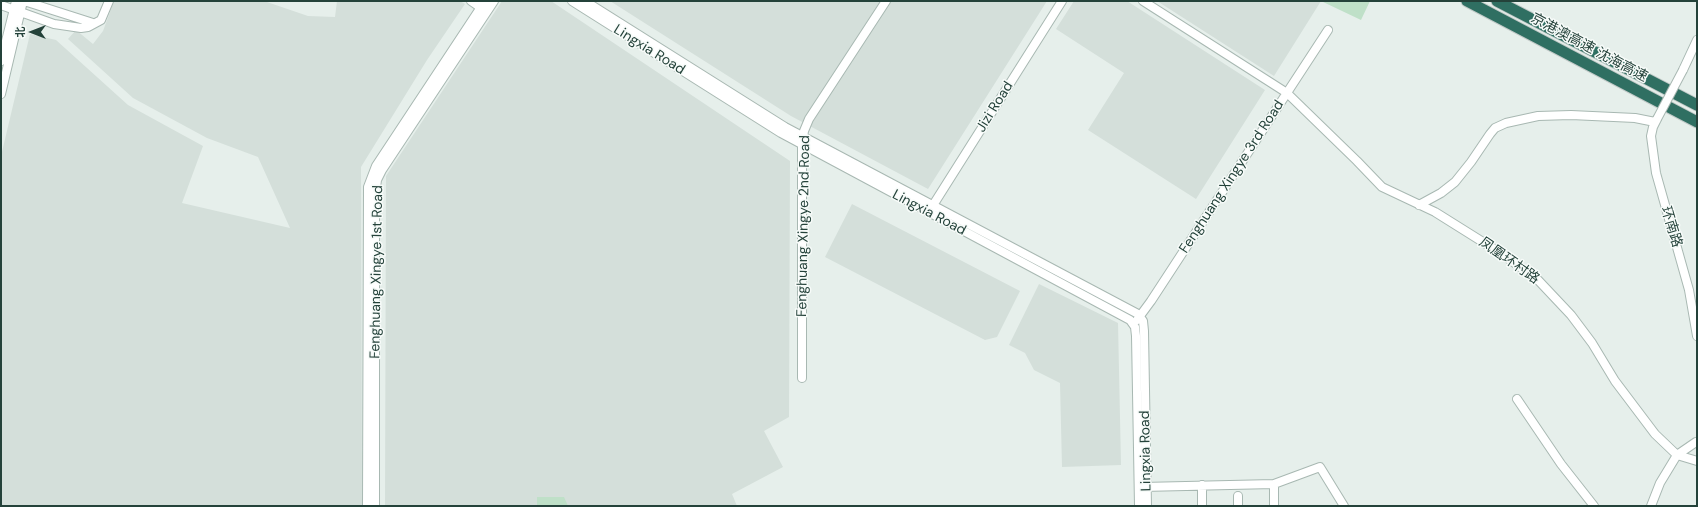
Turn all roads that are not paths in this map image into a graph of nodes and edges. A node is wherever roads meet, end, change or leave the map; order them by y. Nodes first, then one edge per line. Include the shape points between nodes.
1 (16, 1) edge
2 (24, 1) edge
3 (109, 1) edge
4 (471, 1) edge
5 (494, 1) edge
6 (572, 1) edge
7 (585, 1) edge
8 (886, 1) edge
9 (1062, 1) edge
10 (1143, 1) edge
11 (1467, 1) edge
12 (1497, 1) edge
13 (1, 5) edge
14 (484, 7) edge
15 (17, 11) junction
16 (93, 23) junction
17 (1328, 30) dead end
18 (1697, 40) edge
19 (1, 62) edge
20 (1287, 93) junction
21 (1, 94) edge
22 (1697, 106) edge
23 (1656, 120) junction
24 (1697, 122) edge
25 (802, 141) junction
26 (1419, 205) junction
27 (930, 209) junction
28 (1140, 316) junction
29 (1134, 324) junction
30 (1697, 336) edge
31 (802, 378) dead end
32 (1517, 399) dead end
33 (1696, 440) edge
34 (1677, 456) junction
35 (1688, 459) junction
36 (1697, 461) edge
37 (1274, 484) junction
38 (1202, 485) junction
39 (1143, 487) junction
40 (1238, 496) dead end
41 (367, 506) edge
42 (375, 506) edge
43 (1140, 506) edge
44 (1147, 506) edge
45 (1202, 506) edge
46 (1238, 506) edge
47 (1274, 506) edge
48 (1344, 506) edge
49 (1594, 506) edge
50 (1651, 506) edge

1 - 15 street
2 - 15 street
2 - 16 street
3 - 16 street via 100,20
4 - 14 street
5 - 14 street, Fenghuang Xingye 1st Road
6 - 25 street, Lingxia Road via 781,134
7 - 25 street, Lingxia Road via 785,127
8 - 25 street, Fenghuang Xingye 2nd Road via 808,119
9 - 27 street, Jizi Road
10 - 20 street, 凤凰环村路
11 - 24 highway, 京港澳高速 沈海高速
12 - 22 highway, 京港澳高速 沈海高速
13 - 15 street
14 - 41 street, Fenghuang Xingye 1st Road via 376,166 368,187
14 - 42 street, Fenghuang Xingye 1st Road via 377,180
15 - 16 street via 54,24 81,28
15 - 19 street
15 - 21 street
17 - 20 street, Fenghuang Xingye 3rd Road
18 - 23 street, 环南路, bridge
20 - 26 street, 凤凰环村路 via 1382,187
20 - 28 street, Fenghuang Xingye 3rd Road
23 - 26 street via 1571,115 1538,116 1506,123 1495,128 1455,182
23 - 30 street, 环南路 via 1651,136 1656,173 1690,290
25 - 27 street, Lingxia Road
25 - 31 street, Fenghuang Xingye 2nd Road
26 - 34 street, 凤凰环村路 via 1435,212 1502,254 1538,280 1592,343 1615,381 1655,434
27 - 28 street, Lingxia Road via 1125,306
27 - 29 street, Lingxia Road via 1126,316
28 - 29 street, Fenghuang Xingye 3rd Road
28 - 39 street, Lingxia Road via 1144,331
29 - 39 street, Lingxia Road
32 - 49 street via 1561,464
33 - 34 street
33 - 35 street
34 - 35 street, 凤凰环村路
34 - 50 street via 1660,482
35 - 36 street, 凤凰环村路
37 - 38 street
37 - 47 street
37 - 48 street via 1320,467
38 - 39 street
38 - 45 street
39 - 43 street, Lingxia Road
39 - 44 street, Lingxia Road
40 - 46 street

